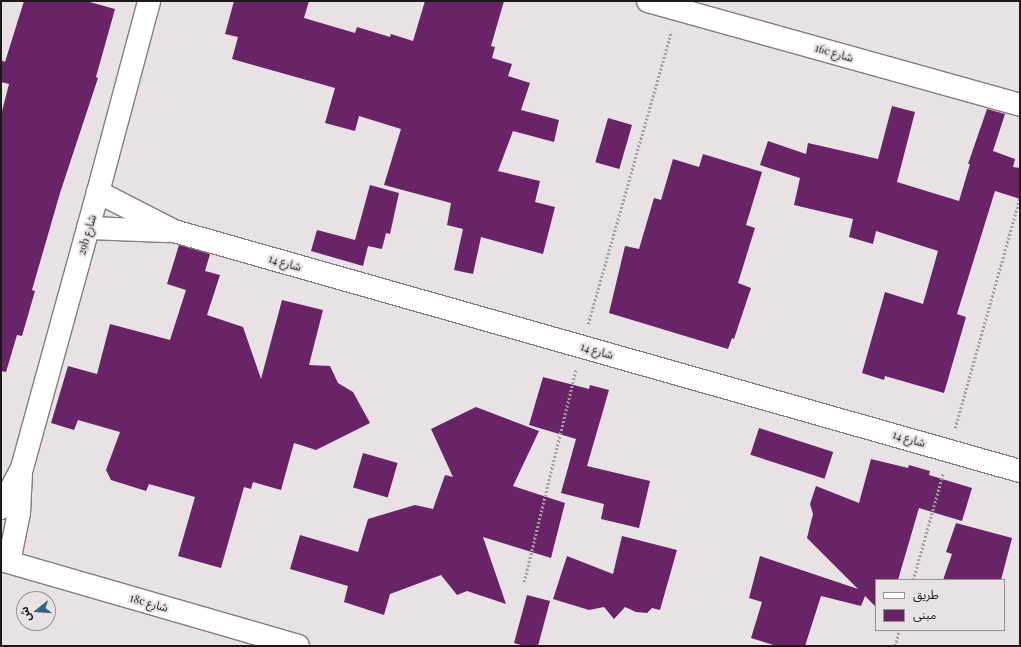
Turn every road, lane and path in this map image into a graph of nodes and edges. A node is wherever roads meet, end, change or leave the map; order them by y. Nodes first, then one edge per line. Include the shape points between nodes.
1 (149, 1) edge
2 (648, 1) edge
3 (678, 10) junction
4 (1020, 105) edge
5 (98, 192) junction
6 (1020, 197) edge
7 (88, 228) junction
8 (174, 232) junction
9 (582, 347) junction
10 (949, 451) junction
11 (22, 468) junction
12 (1020, 471) edge
13 (1, 508) edge
14 (5, 561) edge
15 (913, 579) edge
16 (524, 582) dead end
17 (899, 631) edge
18 (298, 646) edge
19 (894, 646) edge

1 - 5 street, 29b شارع
2 - 3 street, 16c شارع
3 - 4 street, 16c شارع
3 - 9 path
5 - 7 street, 29b شارع
5 - 8 street, شارع 14
6 - 10 path
7 - 8 street, شارع 14
7 - 11 street, 29b شارع
8 - 9 street, شارع 14
9 - 10 street, شارع 14
9 - 16 path
10 - 12 street, شارع 14
10 - 15 path
11 - 13 street, 29b شارع
11 - 14 street, 29b شارع via 19,513
14 - 18 street, 18c شارع
17 - 19 path

